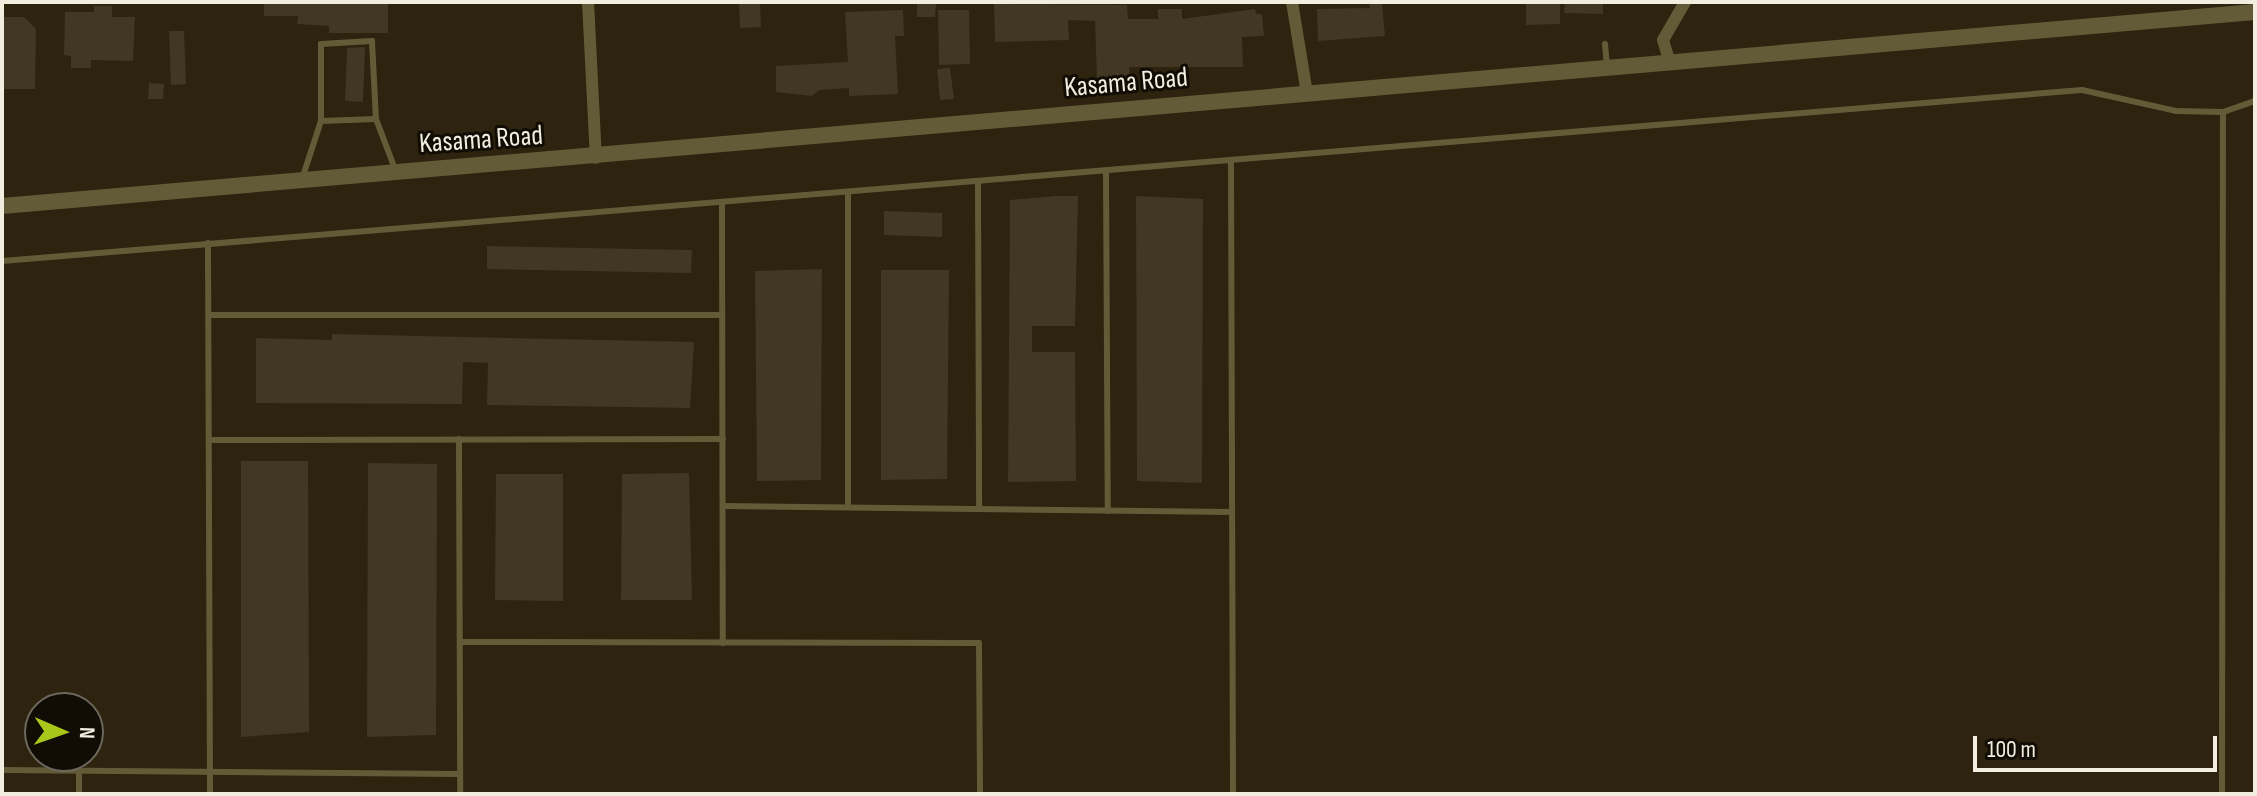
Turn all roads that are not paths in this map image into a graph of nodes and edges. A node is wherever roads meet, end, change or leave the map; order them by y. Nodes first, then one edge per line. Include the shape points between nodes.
1 (588, 2) edge
2 (1292, 2) edge
3 (1685, 2) edge
4 (2255, 12) edge
5 (1605, 44) dead end
6 (1670, 63) junction
7 (1607, 69) junction
8 (1307, 94) junction
9 (2255, 101) edge
10 (2223, 112) junction
11 (376, 119) junction
12 (321, 121) junction
13 (596, 158) junction
14 (1231, 160) junction
15 (1106, 171) junction
16 (396, 172) junction
17 (302, 180) junction
18 (978, 182) junction
19 (848, 193) junction
20 (722, 203) junction
21 (2, 206) edge
22 (208, 243) junction
23 (2, 261) edge
24 (209, 315) junction
25 (722, 315) junction
26 (459, 439) junction
27 (723, 439) junction
28 (209, 440) junction
29 (723, 506) junction
30 (848, 507) junction
31 (979, 509) junction
32 (1108, 511) junction
33 (1232, 512) junction
34 (460, 642) junction
35 (723, 643) junction
36 (2, 770) edge
37 (24, 770) edge
38 (104, 771) edge
39 (79, 772) edge
40 (210, 772) junction
41 (460, 774) junction
42 (79, 794) edge
43 (210, 794) edge
44 (460, 794) edge
45 (980, 794) edge
46 (1233, 794) edge
47 (2222, 794) edge

1 - 13 street
2 - 8 street
3 - 6 street via 1663,40
4 - 6 street, Kasama Road
5 - 7 lane
6 - 7 street, Kasama Road
7 - 8 street, Kasama Road
8 - 13 street, Kasama Road
9 - 10 lane
10 - 14 lane via 2176,111 2082,90
10 - 47 lane
11 - 12 lane
11 - 12 lane via 372,41 321,44
11 - 16 lane
12 - 17 lane
13 - 16 street, Kasama Road
14 - 15 lane
14 - 33 lane
15 - 18 lane
15 - 32 lane
16 - 17 street, Kasama Road
17 - 21 street, Kasama Road
18 - 19 lane
18 - 31 lane
19 - 20 lane
19 - 30 lane
20 - 22 lane
20 - 25 lane
22 - 23 lane
22 - 24 lane
24 - 25 lane
24 - 28 lane
25 - 27 lane
26 - 27 lane
26 - 28 lane
26 - 34 lane
27 - 29 lane
28 - 40 lane
29 - 30 lane
29 - 35 lane
30 - 31 lane
31 - 32 lane
32 - 33 lane
33 - 46 lane
34 - 35 lane
34 - 41 lane
35 - 45 lane via 979,643
36 - 37 lane
38 - 40 lane
39 - 42 lane
40 - 41 lane
40 - 43 lane
41 - 44 lane

